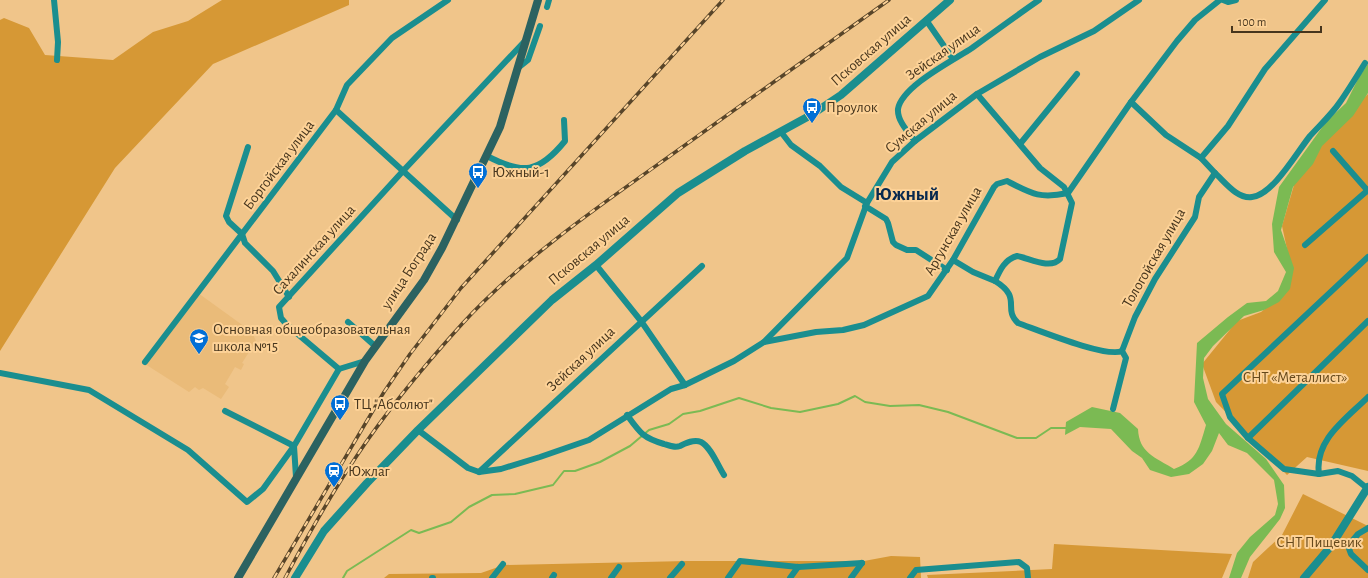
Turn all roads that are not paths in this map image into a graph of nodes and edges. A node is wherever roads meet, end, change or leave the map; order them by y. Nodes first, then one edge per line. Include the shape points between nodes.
1 (54, 0) edge
2 (448, 0) edge
3 (538, 0) edge
4 (549, 0) edge
5 (950, 0) edge
6 (1039, 0) edge
7 (1139, 0) edge
8 (1222, 0) edge
9 (1236, 0) edge
10 (1325, 0) edge
11 (547, 7) dead end
12 (926, 20) junction
13 (540, 26) dead end
14 (526, 40) junction
15 (953, 59) junction
16 (57, 60) dead end
17 (1365, 63) dead end
18 (518, 68) junction
19 (1076, 74) dead end
20 (977, 94) junction
21 (1131, 102) junction
22 (336, 110) junction
23 (564, 120) dead end
24 (781, 132) junction
25 (915, 141) junction
26 (1020, 144) junction
27 (248, 147) dead end
28 (1333, 151) dead end
29 (487, 156) junction
30 (1201, 158) junction
31 (403, 171) junction
32 (1215, 173) junction
33 (1368, 191) edge
34 (1068, 193) junction
35 (866, 204) junction
36 (457, 220) junction
37 (242, 234) junction
38 (1305, 245) dead end
39 (1368, 257) edge
40 (953, 260) junction
41 (596, 265) junction
42 (702, 266) dead end
43 (947, 270) junction
44 (995, 280) junction
45 (289, 297) junction
46 (641, 321) junction
47 (1368, 321) edge
48 (348, 322) dead end
49 (764, 342) junction
50 (375, 346) junction
51 (1122, 351) junction
52 (365, 361) junction
53 (145, 362) dead end
54 (339, 369) junction
55 (0, 372) edge
56 (685, 386) junction
57 (1368, 397) edge
58 (1113, 409) dead end
59 (225, 411) dead end
60 (627, 415) junction
61 (418, 430) junction
62 (1248, 438) junction
63 (294, 446) junction
64 (479, 472) junction
65 (1319, 474) junction
66 (724, 475) dead end
67 (296, 477) junction
68 (1368, 488) edge
69 (1368, 528) edge
70 (503, 564) dead end
71 (682, 564) dead end
72 (619, 567) dead end
73 (798, 567) junction
74 (1368, 570) edge
75 (238, 578) edge
76 (295, 578) edge
77 (492, 578) edge
78 (611, 578) edge
79 (670, 578) edge
80 (728, 578) edge
81 (790, 578) edge
82 (851, 578) edge
83 (910, 578) edge
84 (1028, 578) edge
85 (1304, 578) edge

1 - 16 street
2 - 22 street, Боргойская улица via 392,38 347,85
3 - 14 main road, улица Бограда
4 - 11 street
5 - 12 street, Псковская улица
6 - 15 street, Зейская улица
7 - 20 street, Сумская улица via 1094,31 1040,57
8 - 9 street
8 - 21 street via 1195,20
10 - 30 street via 1265,69 1228,126
12 - 15 street
12 - 24 street, Псковская улица via 841,95
13 - 18 street via 528,60
14 - 18 main road, улица Бограда
14 - 31 street, Сахалинская улица
15 - 25 street, Зейская улица via 910,91 898,108 901,122
17 - 32 street via 1340,103 1267,189 1254,197 1239,195
18 - 29 main road, улица Бограда via 500,127
19 - 26 street
20 - 25 street, Сумская улица
20 - 26 street
21 - 30 street via 1166,135
21 - 34 street
22 - 31 street
22 - 37 street, Боргойская улица
23 - 29 street via 565,141 548,160 537,167 518,169
24 - 35 street via 791,145 820,166 841,187
24 - 41 street, Псковская улица via 678,193
25 - 35 street, Сумская улица via 892,162
26 - 34 street via 1040,168
27 - 37 street via 226,216
28 - 33 street
29 - 36 main road, улица Бограда
30 - 32 street
31 - 36 street
31 - 45 street, Сахалинская улица
32 - 51 street, Тологойская улица via 1199,197 1195,217 1135,318
33 - 38 street
34 - 40 street, Аргунская улица via 1053,196 1033,194 1007,182 997,184
34 - 44 street via 1072,203 1060,259 1050,264 1017,256 1011,257
35 - 43 street via 886,219 896,245 907,250 916,250
35 - 49 street, Сумская улица via 847,258
36 - 50 main road, улица Бограда via 424,280
37 - 45 street via 245,244 273,271
37 - 53 street, Боргойская улица
39 - 62 street via 1222,394 1230,417
40 - 43 street, Аргунская улица
40 - 44 street via 973,272
41 - 46 street
41 - 61 street, Псковская улица via 552,300
42 - 46 street, Зейская улица
43 - 49 street, Аргунская улица via 928,296 864,324 843,330 816,332
44 - 51 street via 1008,290 1012,299 1011,314 1018,323 1113,354
45 - 54 street, Сахалинская улица via 279,307 281,318
46 - 56 street
46 - 64 street, Зейская улица
47 - 62 street
48 - 50 street
49 - 56 street via 734,361
50 - 52 main road, улица Бограда
51 - 58 street, Тологойская улица via 1126,358
52 - 54 street
52 - 67 main road, улица Бограда
54 - 63 street
55 - 63 street via 89,390 188,450 247,502 263,489
56 - 60 street via 671,388
57 - 65 street via 1325,441 1318,459
59 - 63 street
60 - 64 street via 589,440 507,467
60 - 66 street via 638,432 648,440 672,447 694,441 701,442
61 - 64 street via 468,468
61 - 76 street, Псковская улица via 324,531
62 - 65 street via 1284,469
63 - 67 street
65 - 68 street via 1338,471 1352,476
67 - 75 main road, улица Бограда
68 - 85 street via 1331,546
69 - 74 street via 1358,534 1348,546 1351,554
70 - 77 street
71 - 79 street
72 - 78 street
73 - 80 street via 740,561
73 - 81 street
73 - 82 street via 862,563
83 - 84 street via 916,570 1019,562 1027,568

